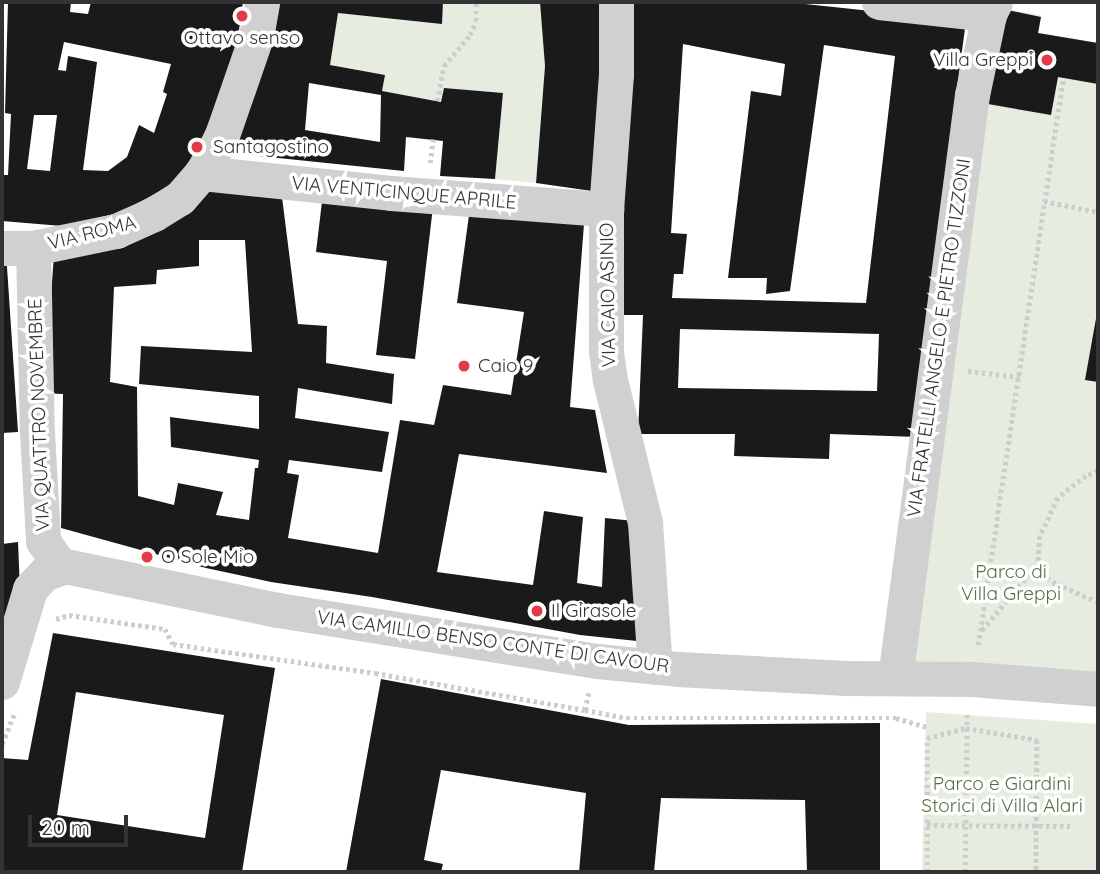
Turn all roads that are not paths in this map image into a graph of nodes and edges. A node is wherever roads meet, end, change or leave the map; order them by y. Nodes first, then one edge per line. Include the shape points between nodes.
1 (262, 2) edge
2 (616, 2) edge
3 (879, 2) edge
4 (992, 8) edge
5 (202, 173) junction
6 (606, 209) junction
7 (18, 248) edge
8 (61, 567) junction
9 (655, 667) junction
10 (895, 678) junction
11 (1098, 689) edge
12 (10, 693) edge

1 - 5 street, VIA ROMA via 237,94
2 - 6 street, VIA CAIO ASINIO
3 - 4 street
4 - 10 street, VIA FRATELLI ANGELO E PIETRO TIZZONI via 972,95
5 - 6 street, VIA VENTICINQUE APRILE
5 - 7 street, VIA ROMA via 180,198 135,224 93,237
6 - 9 street, VIA CAIO ASINIO via 607,352 645,522
7 - 8 street, VIA QUATTRO NOVEMBRE via 43,541
8 - 9 street, VIA CAMILLO BENSO CONTE DI CAVOUR via 75,566 200,596 394,629
8 - 12 street via 30,589
9 - 10 street, VIA CAMILLO BENSO CONTE DI CAVOUR
10 - 11 street, VIA CAMILLO BENSO CONTE DI CAVOUR

